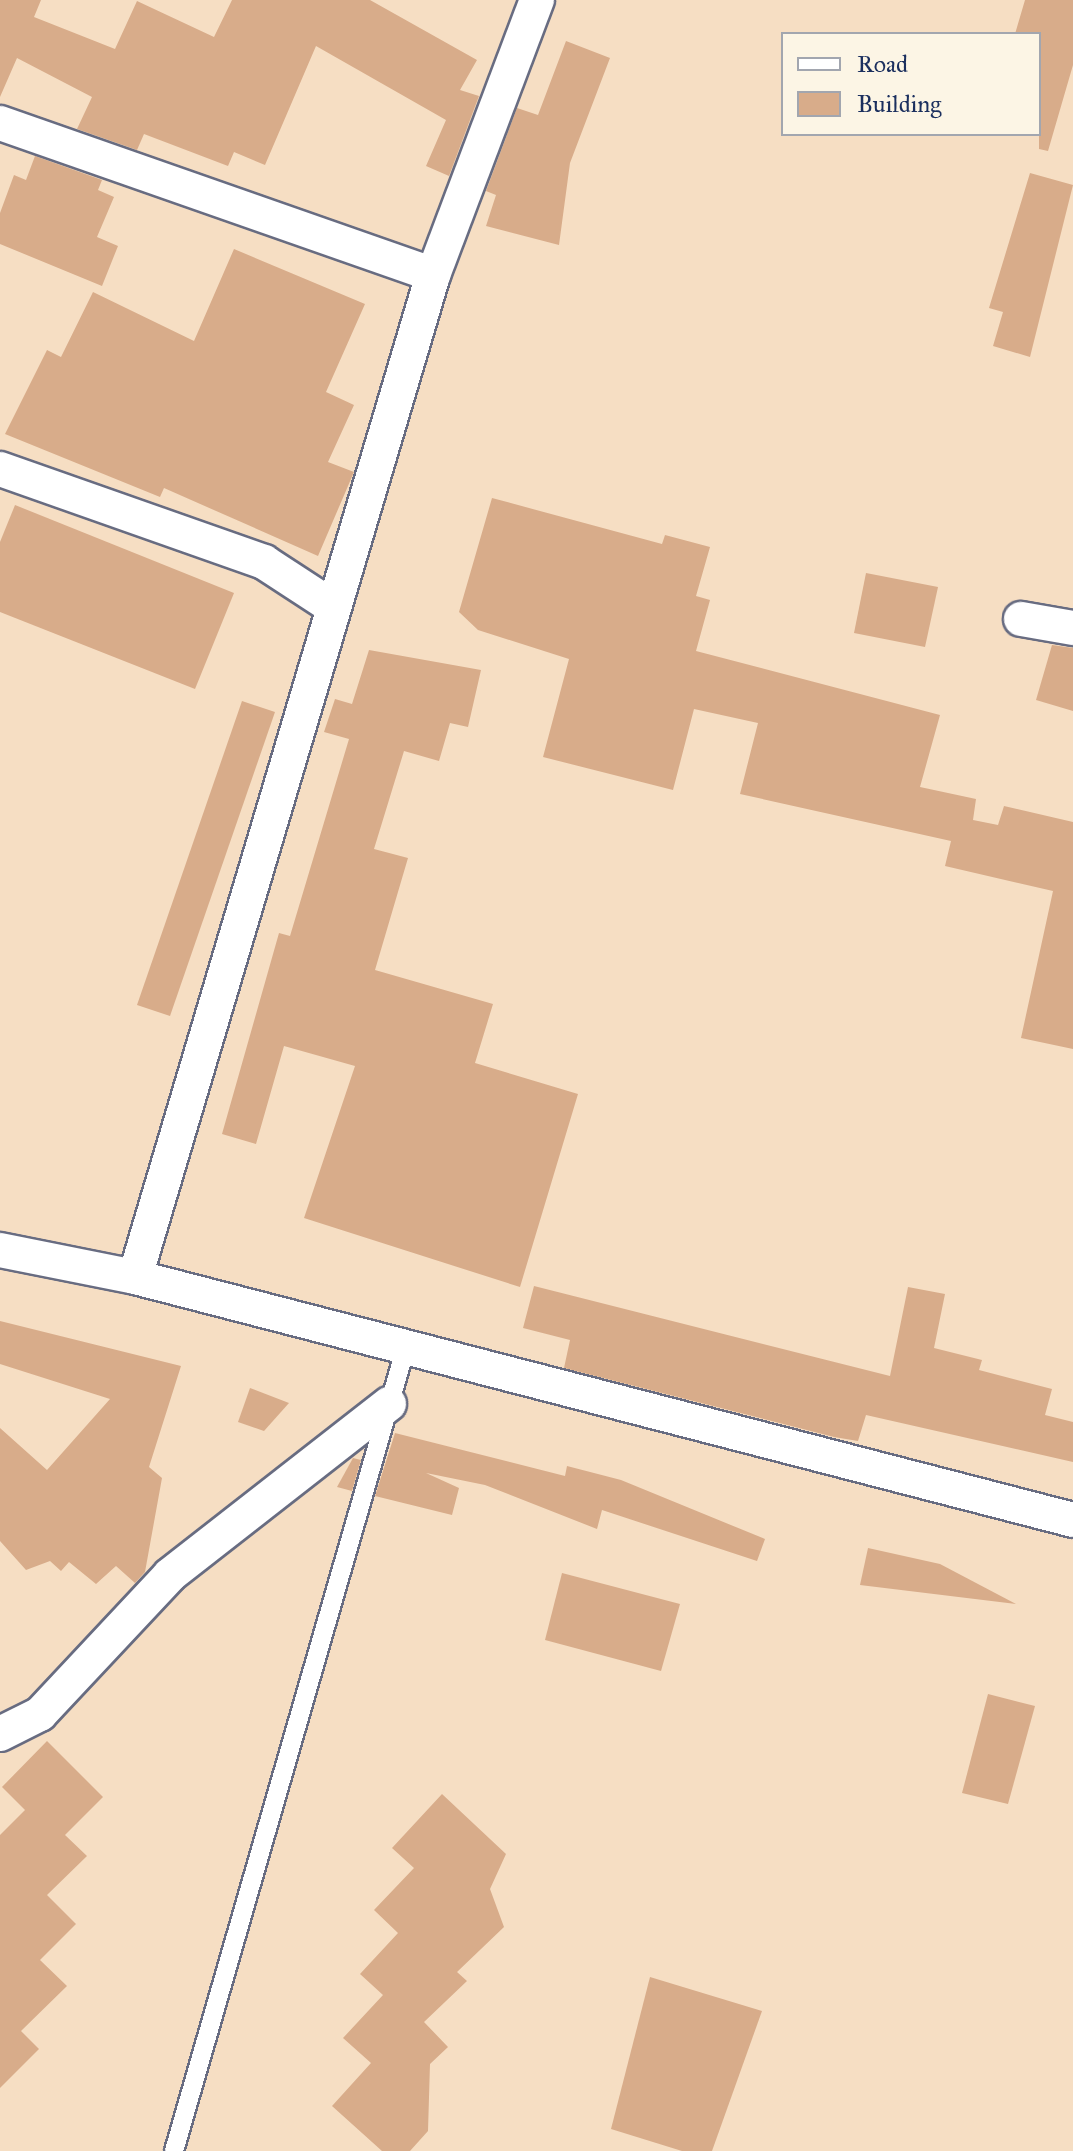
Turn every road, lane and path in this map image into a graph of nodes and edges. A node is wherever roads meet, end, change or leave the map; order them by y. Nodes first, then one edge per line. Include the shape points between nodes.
1 (537, 0) edge
2 (0, 123) edge
3 (433, 275) junction
4 (0, 469) edge
5 (330, 605) junction
6 (1021, 619) dead end
7 (1073, 628) edge
8 (0, 1250) edge
9 (135, 1277) junction
10 (405, 1350) junction
11 (389, 1404) junction
12 (1073, 1520) edge
13 (0, 1734) edge
14 (174, 2151) edge

1 - 3 street
2 - 3 street
3 - 5 street
4 - 5 street via 264,562
5 - 9 street
6 - 7 street
8 - 9 street
9 - 10 street
10 - 11 lane
10 - 12 street
11 - 13 street via 170,1575 40,1714
11 - 14 lane

